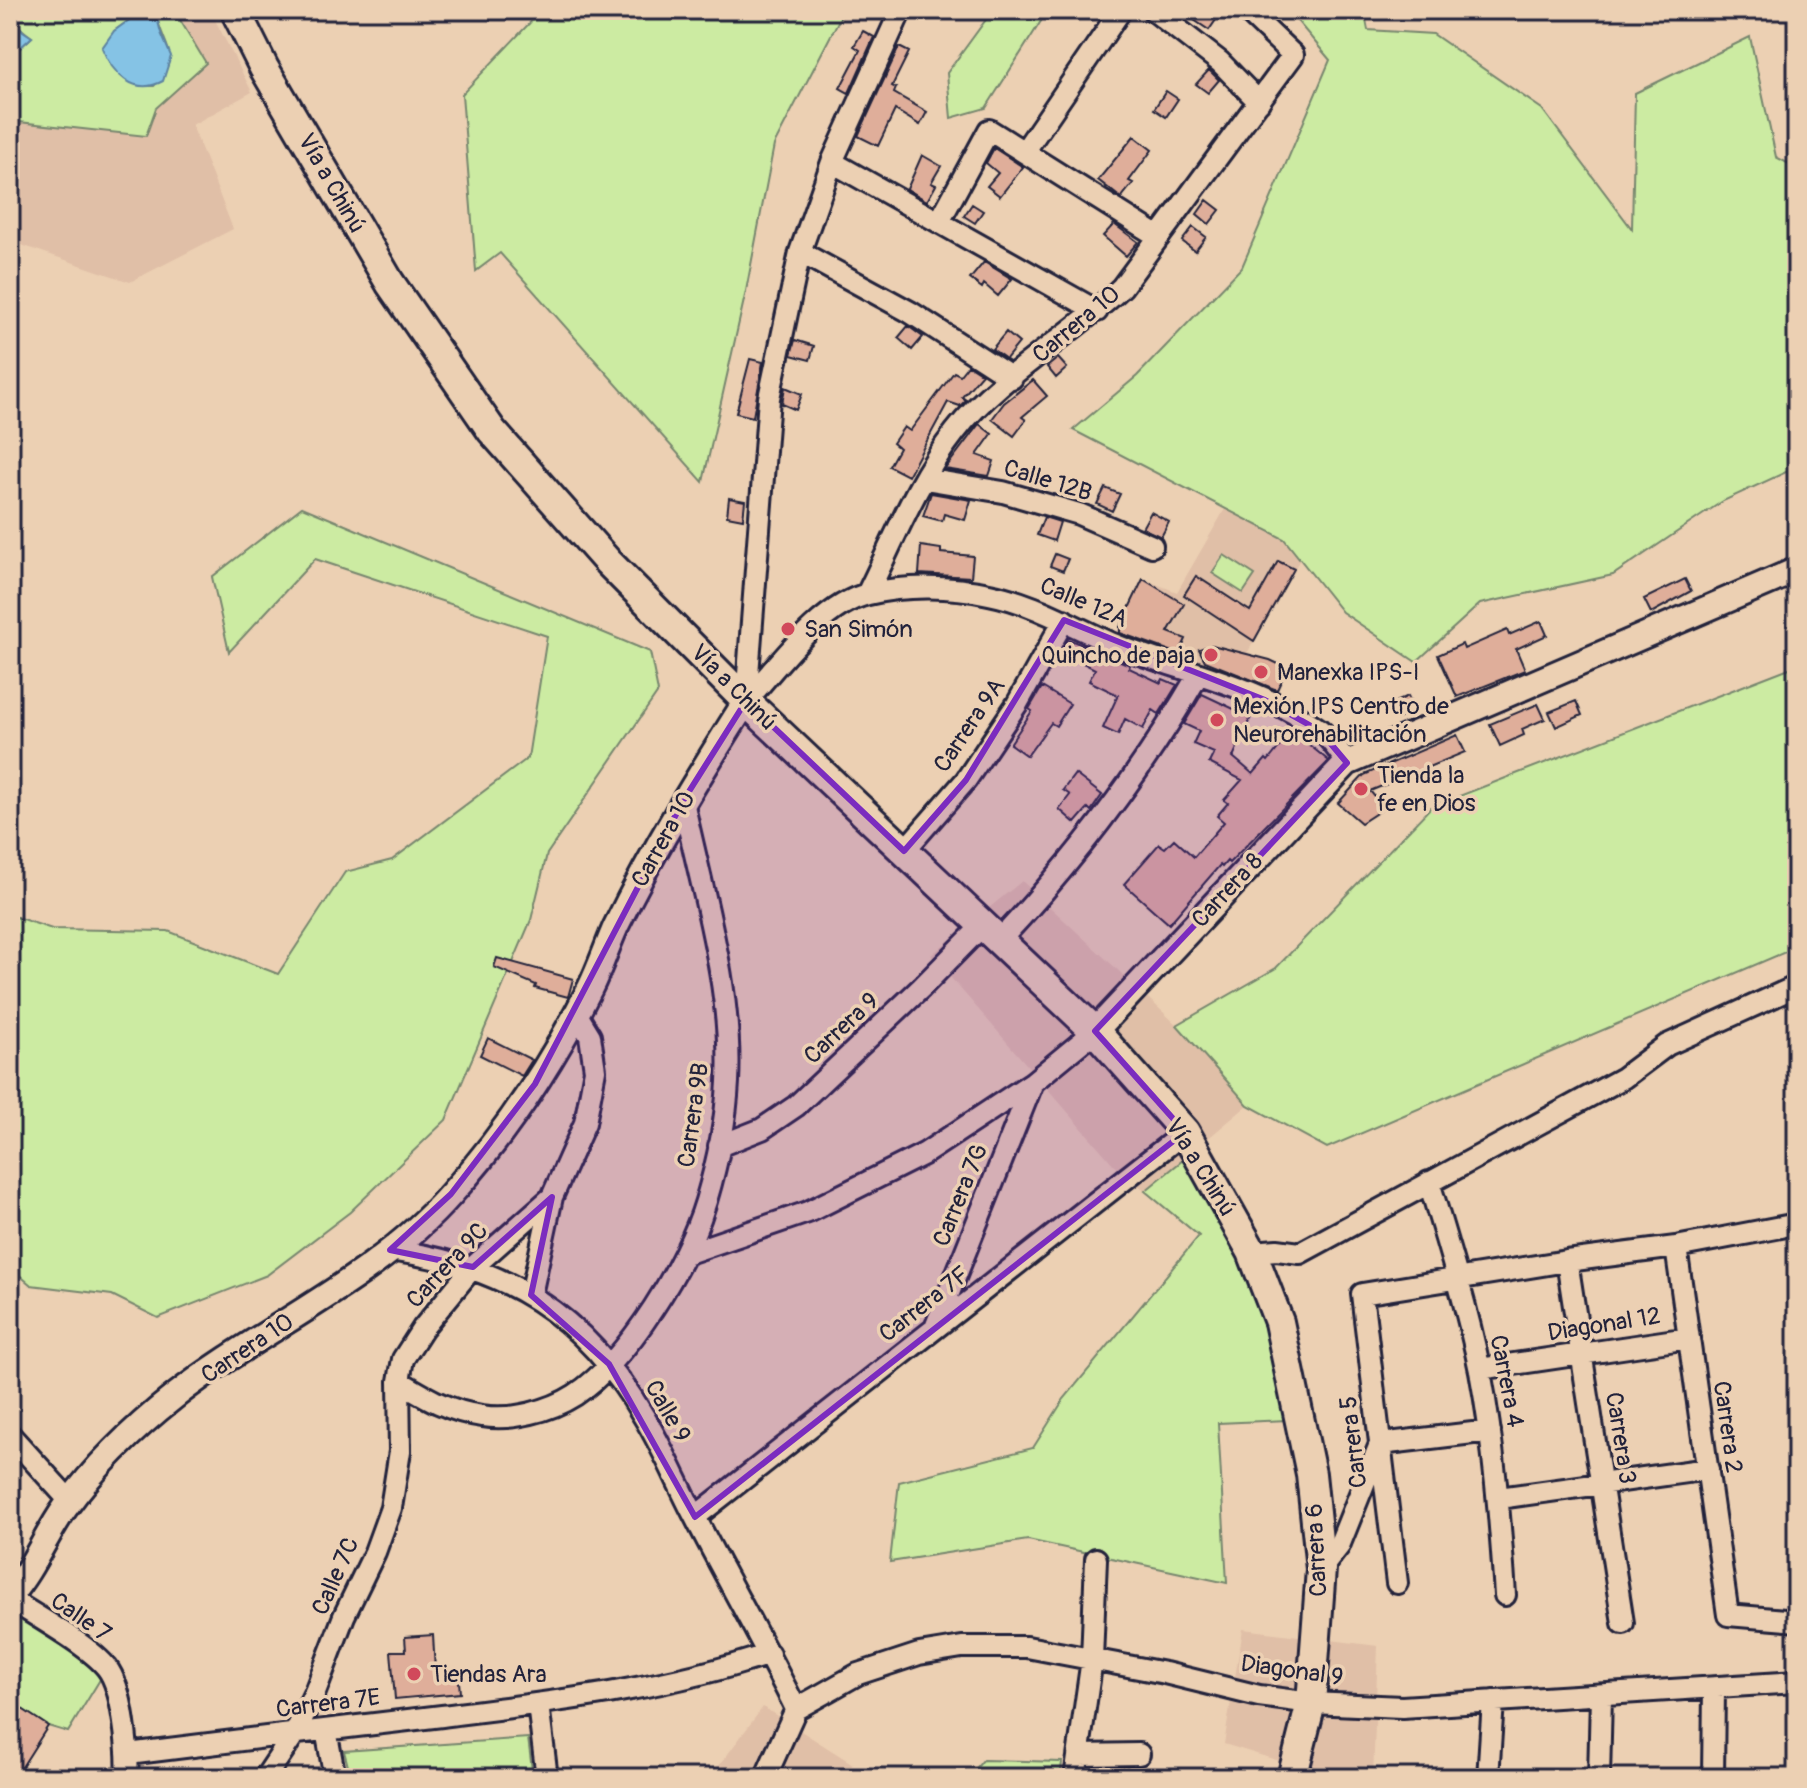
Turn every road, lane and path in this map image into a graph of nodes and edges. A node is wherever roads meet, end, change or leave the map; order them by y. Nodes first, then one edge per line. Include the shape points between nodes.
1 (235, 10) edge
2 (901, 10) edge
3 (1121, 10) edge
4 (1153, 10) edge
5 (1246, 10) edge
6 (1259, 102) junction
7 (1024, 152) junction
8 (832, 162) junction
9 (939, 222) junction
10 (1159, 237) junction
11 (800, 252) junction
12 (1097, 311) junction
13 (1012, 378) junction
14 (925, 479) junction
15 (1152, 546) dead end
16 (1797, 570) edge
17 (867, 594) junction
18 (1064, 620) junction
19 (1198, 675) junction
20 (746, 701) junction
21 (1347, 763) junction
22 (683, 801) junction
23 (904, 851) junction
24 (991, 933) junction
25 (1797, 986) edge
26 (576, 1013) junction
27 (1095, 1031) junction
28 (1033, 1082) junction
29 (1185, 1132) junction
30 (719, 1146) junction
31 (1429, 1182) junction
32 (552, 1197) junction
33 (1797, 1224) edge
34 (1676, 1247) junction
35 (390, 1250) junction
36 (1252, 1252) junction
37 (685, 1254) junction
38 (1567, 1261) junction
39 (473, 1267) junction
40 (1459, 1280) junction
41 (531, 1295) junction
42 (1279, 1322) joint
43 (935, 1328) junction
44 (1689, 1338) junction
45 (1582, 1354) junction
46 (609, 1364) junction
47 (1480, 1369) junction
48 (399, 1381) junction
49 (1490, 1431) junction
50 (10, 1435) edge
51 (1380, 1444) junction
52 (1708, 1469) junction
53 (1602, 1484) junction
54 (1499, 1498) junction
55 (70, 1501) junction
56 (695, 1517) junction
57 (1096, 1559) dead end
58 (1321, 1569) junction
59 (1397, 1583) dead end
60 (1505, 1595) dead end
61 (10, 1597) edge
62 (1797, 1621) edge
63 (1623, 1623) dead end
64 (769, 1654) junction
65 (1092, 1659) junction
66 (1797, 1682) edge
67 (1714, 1688) junction
68 (1601, 1695) junction
69 (1493, 1701) junction
70 (1311, 1703) junction
71 (538, 1704) junction
72 (796, 1709) junction
73 (326, 1730) junction
74 (295, 1733) junction
75 (128, 1754) junction
76 (1139, 1754) dead end
77 (1079, 1755) junction
78 (127, 1778) edge
79 (265, 1778) edge
80 (335, 1778) edge
81 (547, 1778) edge
82 (765, 1778) edge
83 (1075, 1778) edge
84 (1292, 1778) edge
85 (1488, 1778) edge
86 (1599, 1778) edge
87 (1713, 1778) edge

1 - 20 main road, Vía a Chinú via 390,283 492,431 608,562
2 - 8 street
3 - 7 street
4 - 6 street via 1220,62
5 - 6 street, Carrera 10 via 1293,55
6 - 10 street, Carrera 10
7 - 9 street via 989,130
7 - 10 street
8 - 9 street
8 - 11 street
9 - 12 street
10 - 12 street, Carrera 10
11 - 13 street via 910,312
11 - 20 street via 769,398
12 - 13 street, Carrera 10
13 - 14 street, Carrera 10 via 955,430
14 - 15 street, Calle 12B via 1018,496 1079,514
14 - 17 street, Carrera 10
16 - 21 street, Carrera 8
17 - 18 street, Calle 12A via 974,591
17 - 20 street, Carrera 10 via 827,615
18 - 19 street, Calle 12A
18 - 23 street, Carrera 9A via 966,780
19 - 21 street, Calle 12A via 1292,714 1320,731
19 - 24 street, Carrera 9 via 1097,827 1048,888
20 - 22 street, Carrera 10
20 - 23 main road, Vía a Chinú
21 - 27 street, Carrera 8
22 - 26 street, Carrera 10
22 - 30 street, Carrera 9B via 727,1015 728,1082
23 - 24 main road, Vía a Chinú
24 - 27 main road, Vía a Chinú
24 - 30 street, Carrera 9 via 899,1009 796,1106 762,1129
25 - 31 street via 1667,1045 1623,1078
26 - 32 street, Carrera 9C via 590,1036 595,1070 585,1123
26 - 35 street, Carrera 10 via 535,1084 487,1151 418,1229
27 - 28 street, Carrera 8
27 - 29 main road, Vía a Chinú
28 - 37 street, Carrera 8 via 924,1154 808,1212
28 - 43 street, Carrera 7G
29 - 36 main road, Vía a Chinú
29 - 43 street, Carrera 7F
30 - 37 street, Carrera 9B via 706,1202
31 - 36 street via 1300,1253
31 - 40 street, Carrera 4
32 - 39 street, Carrera 9C
32 - 41 street, Carrera 9C
33 - 34 street
34 - 38 street
34 - 44 street, Carrera 2
35 - 39 street, Calle 9
35 - 55 street, Carrera 10 via 175,1396 105,1457
36 - 42 main road, Vía a Chinú
37 - 46 street, Carrera 9B via 651,1311
38 - 40 street
38 - 45 street, Carrera 3
39 - 41 street, Calle 9
39 - 48 street, Carrera 9C via 403,1359
40 - 47 street, Carrera 4
40 - 51 street, Carrera 5 via 1362,1294
41 - 46 street, Calle 9 via 573,1326
42 - 58 main road, Carrera 6 via 1311,1474
43 - 56 street, Carrera 7F
44 - 45 street, Diagonal 12
44 - 52 street, Carrera 2
45 - 47 street, Diagonal 12
45 - 53 street, Carrera 3
46 - 48 street via 574,1395 531,1413 485,1417 439,1406
46 - 56 street, Calle 9 via 644,1417
47 - 49 street, Carrera 4
48 - 74 street, Calle 7C via 400,1451 391,1508
49 - 51 street
49 - 54 street, Carrera 4
50 - 55 street
51 - 58 street via 1339,1546
51 - 59 street, Carrera 5
52 - 53 street
52 - 62 street, Carrera 2 via 1728,1615
53 - 54 street
53 - 63 street, Carrera 3
54 - 60 street, Carrera 4
55 - 61 street, Carrera 10
56 - 64 street, Calle 9
57 - 65 street
58 - 70 main road, Carrera 6
61 - 75 street, Calle 7 via 110,1671
64 - 71 street, Carrera 7E via 666,1683
64 - 72 street, Calle 9
65 - 70 street, Diagonal 9
65 - 72 street, Diagonal 9 via 1027,1647 962,1647 919,1654 858,1674
65 - 77 street
66 - 67 street, Diagonal 9
67 - 68 street, Diagonal 9
67 - 87 street
68 - 69 street, Diagonal 9
68 - 86 street
69 - 70 street, Diagonal 9 via 1402,1707
69 - 85 street
70 - 84 main road, Carrera 6
71 - 73 street, Carrera 7E
71 - 81 street
72 - 82 street
73 - 74 street, Carrera 7E
73 - 80 street
74 - 75 street, Carrera 7E
74 - 79 street, Calle 7C
75 - 78 street, Calle 7
76 - 77 street
77 - 83 street

